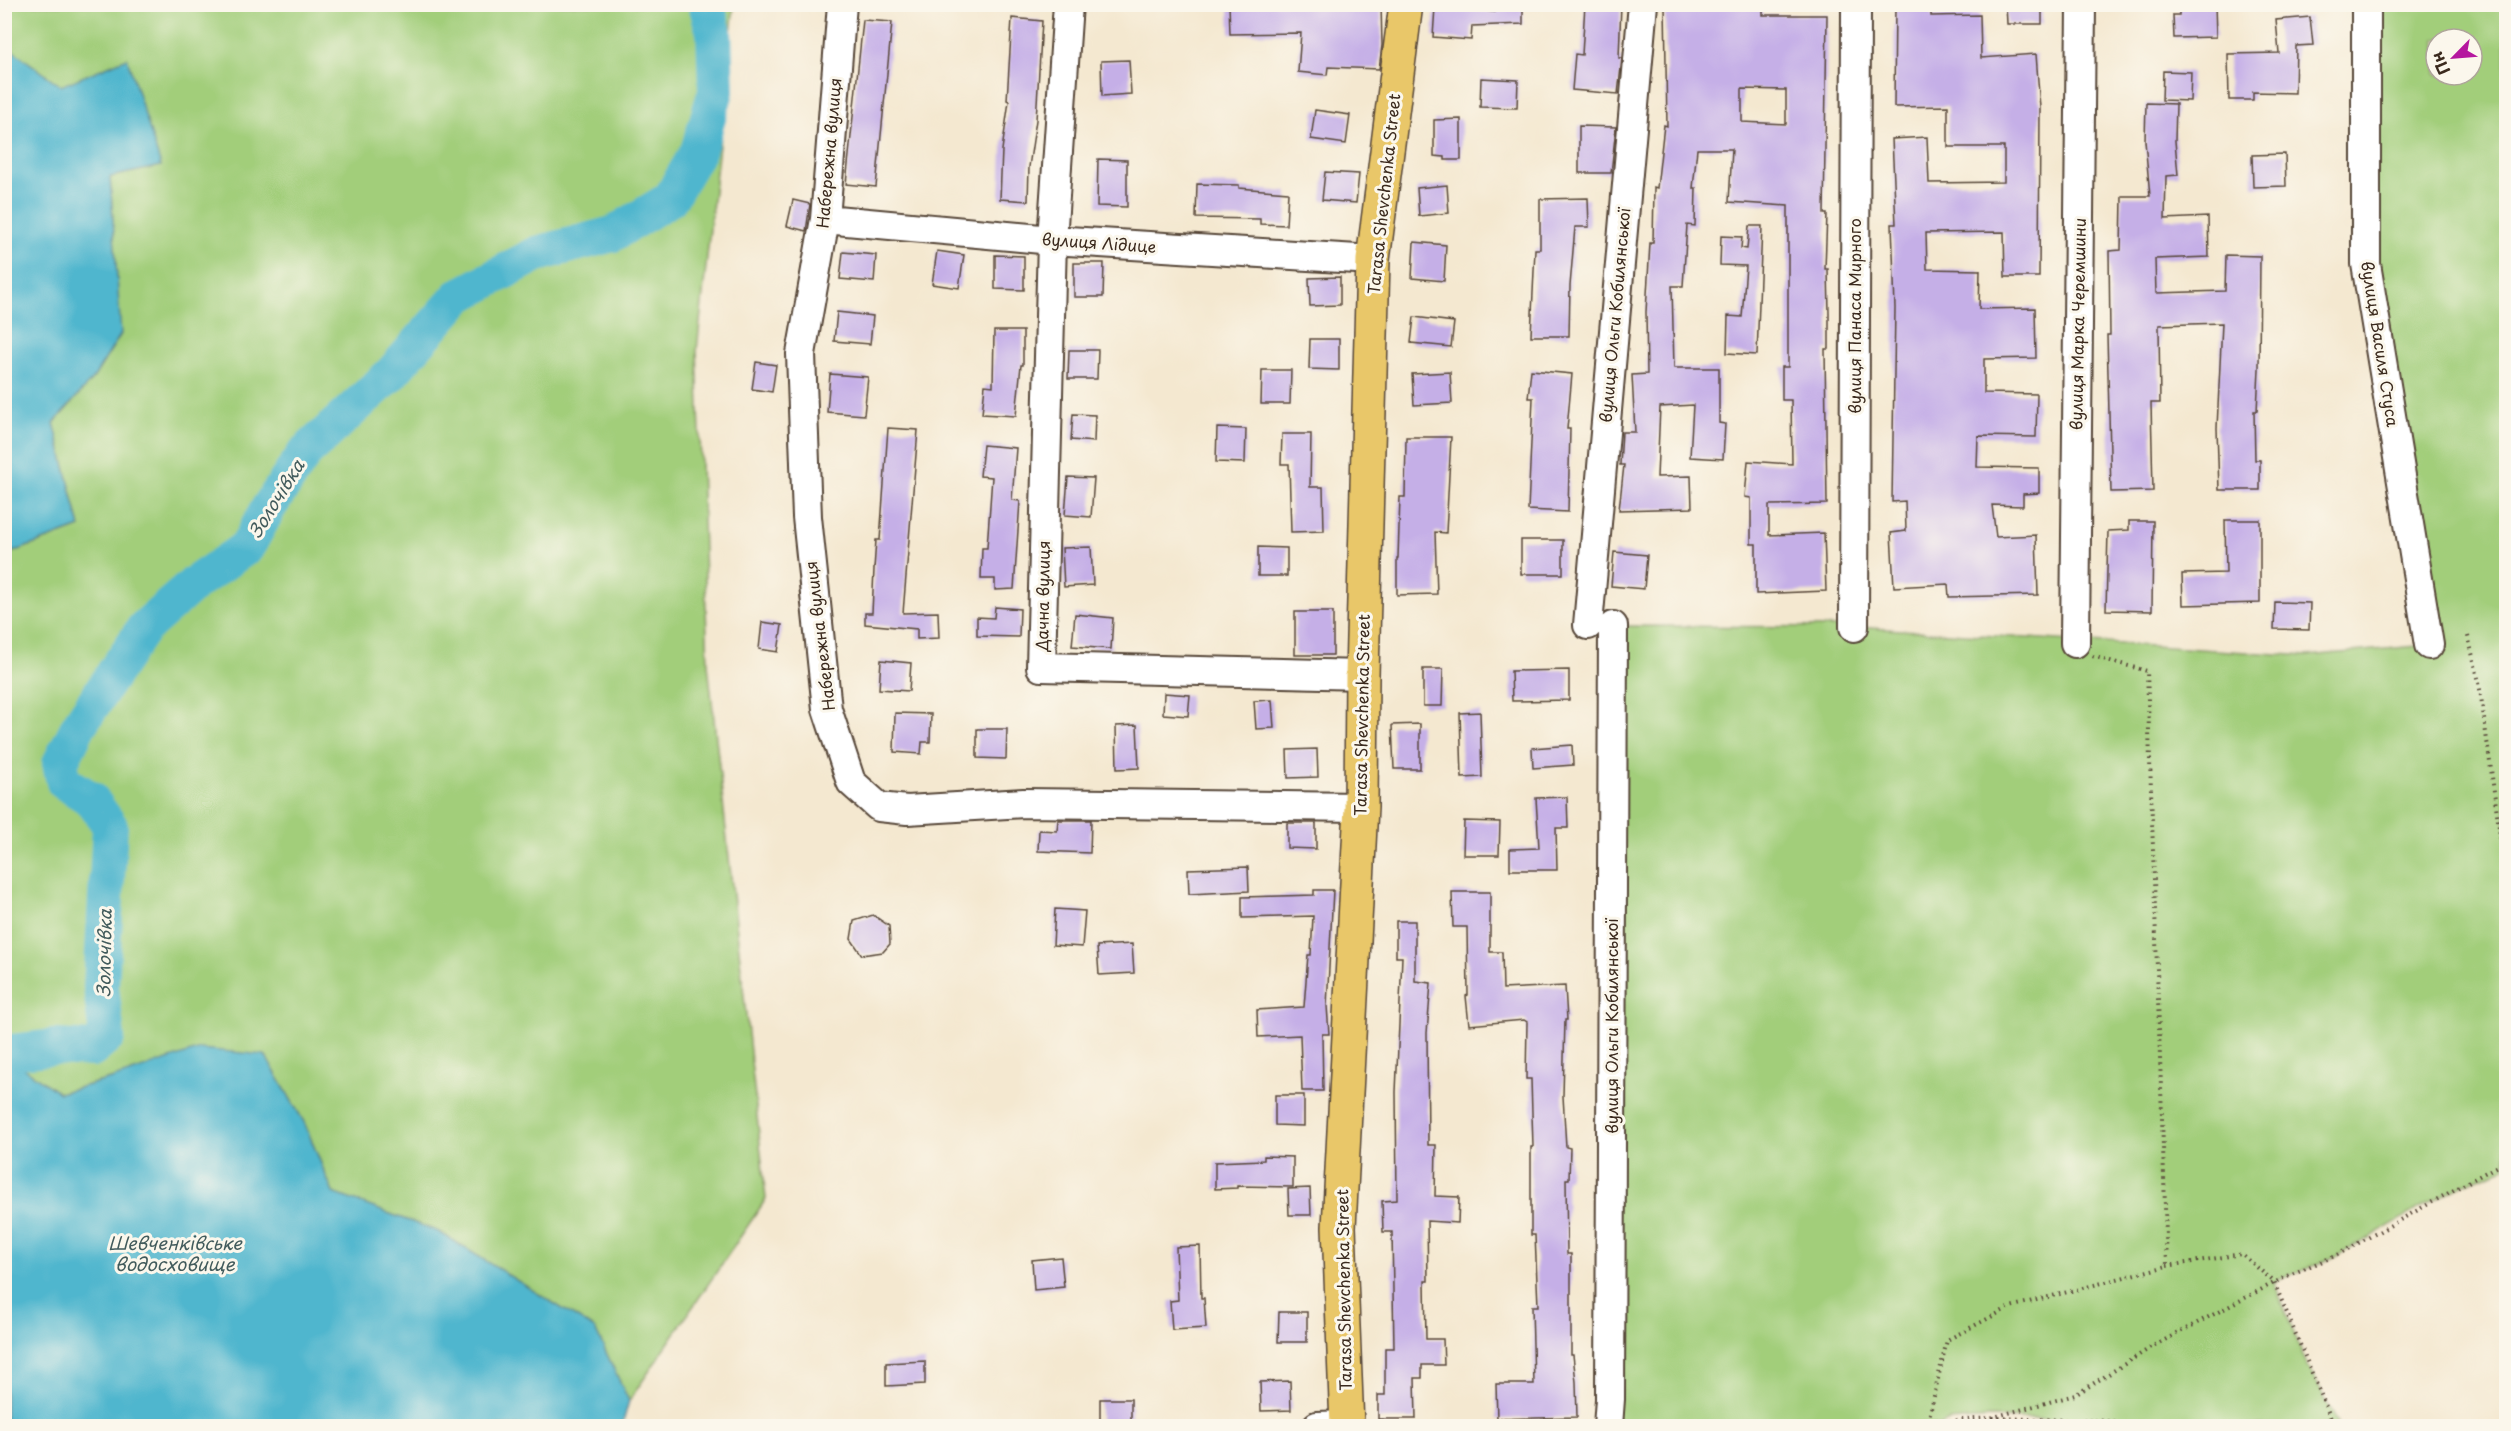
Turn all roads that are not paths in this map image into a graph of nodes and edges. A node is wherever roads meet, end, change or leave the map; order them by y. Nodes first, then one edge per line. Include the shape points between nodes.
1 (842, 4) edge
2 (1068, 4) edge
3 (1406, 4) edge
4 (1643, 4) edge
5 (1856, 4) edge
6 (2081, 4) edge
7 (2366, 4) edge
8 (825, 219) junction
9 (1052, 240) junction
10 (1373, 260) junction
11 (1854, 627) dead end
12 (2075, 643) road end
13 (2429, 645) dead end
14 (1362, 675) junction
15 (1361, 807) junction
16 (1337, 1426) edge
17 (1608, 1426) edge

1 - 8 street, Набережна вулиця
2 - 9 street
3 - 10 main road, Tarasa Shevchenka Street
4 - 17 street, вулиця Ольги Кобилянської via 1600,626 1611,1387
5 - 11 street, вулиця Панаса Мирного
6 - 12 street, вулиця Марка Черемшини
7 - 13 street, вулиця Василя Стуса via 2366,264
8 - 9 street, вулиця Лідице
8 - 15 street, Набережна вулиця via 801,354 807,517 827,709 850,782 879,807 907,810 1024,803
9 - 10 street, вулиця Лідице
9 - 14 street, Дачна вулиця via 1041,667
10 - 14 main road, Tarasa Shevchenka Street
14 - 15 main road, Tarasa Shevchenka Street
15 - 16 main road, Tarasa Shevchenka Street via 1339,1227

